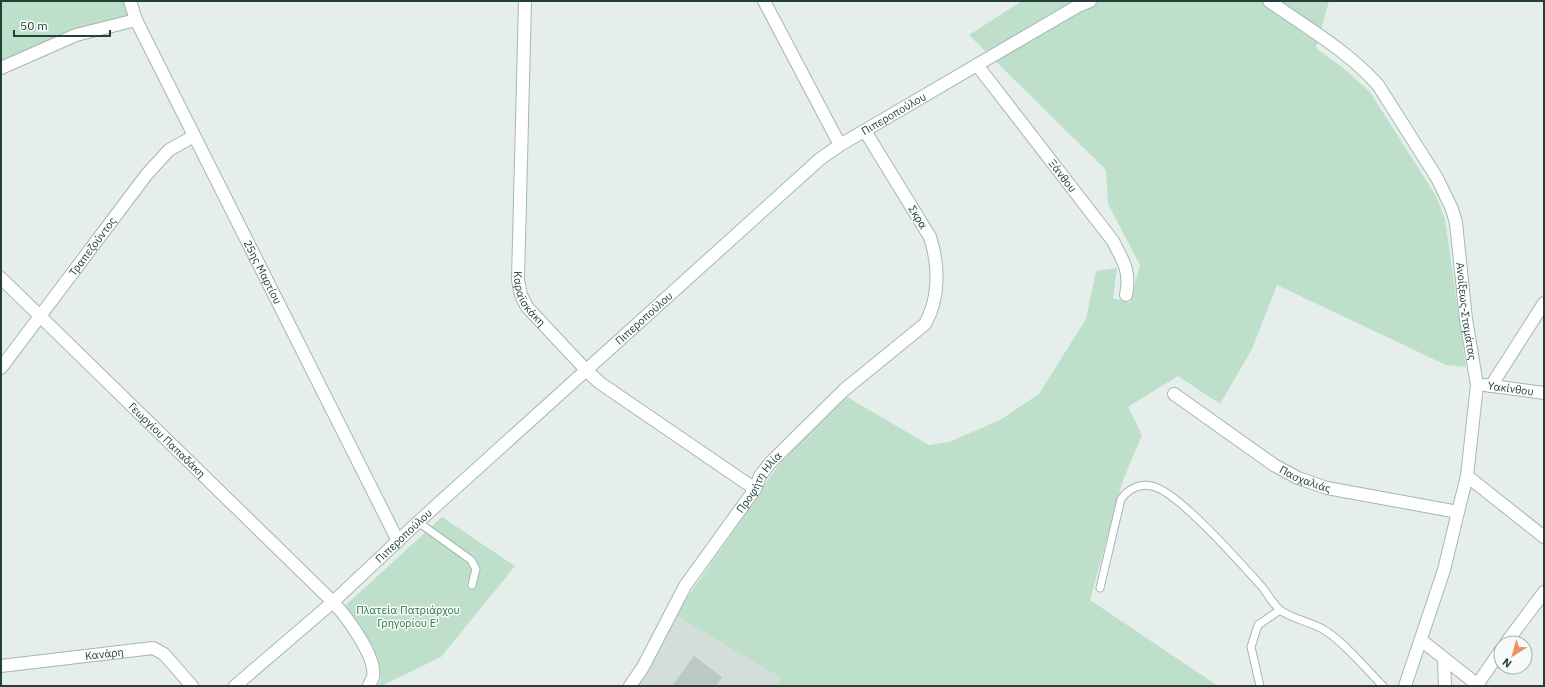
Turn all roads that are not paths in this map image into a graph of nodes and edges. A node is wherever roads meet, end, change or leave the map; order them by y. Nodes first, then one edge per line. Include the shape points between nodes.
1 (130, 1) edge
2 (525, 1) edge
3 (764, 1) edge
4 (1090, 1) edge
5 (1269, 1) edge
6 (136, 20) junction
7 (978, 65) junction
8 (1, 68) edge
9 (865, 131) junction
10 (194, 136) junction
11 (840, 145) junction
12 (1, 278) edge
13 (1126, 294) dead end
14 (1544, 303) edge
15 (931, 314) joint
16 (39, 316) junction
17 (1, 368) edge
18 (586, 370) junction
19 (1478, 385) junction
20 (1491, 386) junction
21 (1174, 394) dead end
22 (1544, 394) edge
23 (1467, 476) junction
24 (755, 489) junction
25 (1458, 512) junction
26 (418, 522) junction
27 (1544, 537) edge
28 (398, 541) junction
29 (472, 585) dead end
30 (1100, 588) dead end
31 (1544, 592) edge
32 (334, 602) junction
33 (1280, 610) junction
34 (1512, 635) edge
35 (1422, 640) junction
36 (1444, 659) junction
37 (1493, 662) edge
38 (1, 666) edge
39 (1478, 685) edge
40 (192, 686) edge
41 (235, 686) edge
42 (369, 686) edge
43 (630, 686) edge
44 (1260, 686) edge
45 (1382, 686) edge
46 (1405, 686) edge
47 (1445, 686) edge

1 - 6 street, 25ης Μαρτίου
2 - 18 street, Καραϊσκάκη via 518,280 527,307
3 - 11 street
4 - 7 street, Πιπεροπούλου
5 - 19 street, Ανοίξεως-Σταμάτας via 1368,73 1387,97 1446,194 1456,223 1466,320
6 - 8 street via 76,35
6 - 10 street, 25ης Μαρτίου
7 - 9 street, Πιπεροπούλου
7 - 13 street, Ξάνθου via 1113,241 1127,268 1129,282
9 - 11 street, Πιπεροπούλου
9 - 15 street, Σκρα via 930,237 935,252 936,298
10 - 16 street, Τραπεζούντος via 169,150 147,174
10 - 28 street, 25ης Μαρτίου
11 - 18 street, Πιπεροπούλου via 820,159
12 - 16 street, Γεωργίου Παπαδάκη
14 - 20 street
15 - 24 street, Προφήτη Ηλία via 925,324 844,390 783,450 760,476
16 - 17 street, Τραπεζούντος
16 - 32 street, Γεωργίου Παπαδάκη
18 - 24 street, Καραϊσκάκη via 600,383
18 - 26 street, Πιπεροπούλου
19 - 20 street, Υακίνθου
19 - 23 street, Ανοίξεως-Σταμάτας
20 - 22 street, Υακίνθου
21 - 25 street, Πασχαλιάς via 1274,465 1298,478 1327,488
23 - 25 street, Ανοίξεως-Σταμάτας
23 - 27 street
24 - 43 street, Προφήτη Ηλία via 685,586 643,667
25 - 35 street, Ανοίξεως-Σταμάτας via 1444,570
26 - 28 street, Πιπεροπούλου
26 - 29 lane via 471,560 476,569
28 - 32 street, Πιπεροπούλου
30 - 33 lane via 1120,502 1134,488 1152,486 1161,489 1190,512
31 - 34 street
32 - 41 street, Πιπεροπούλου
32 - 42 street, Γεωργίου Παπαδάκη via 349,621 367,654 373,677
33 - 44 lane via 1258,625 1252,646
33 - 45 lane via 1325,630
35 - 36 street
35 - 46 street, Ανοίξεως-Σταμάτας
36 - 39 street
36 - 47 street
37 - 39 street
38 - 40 street, Κανάρη via 153,648 164,654

